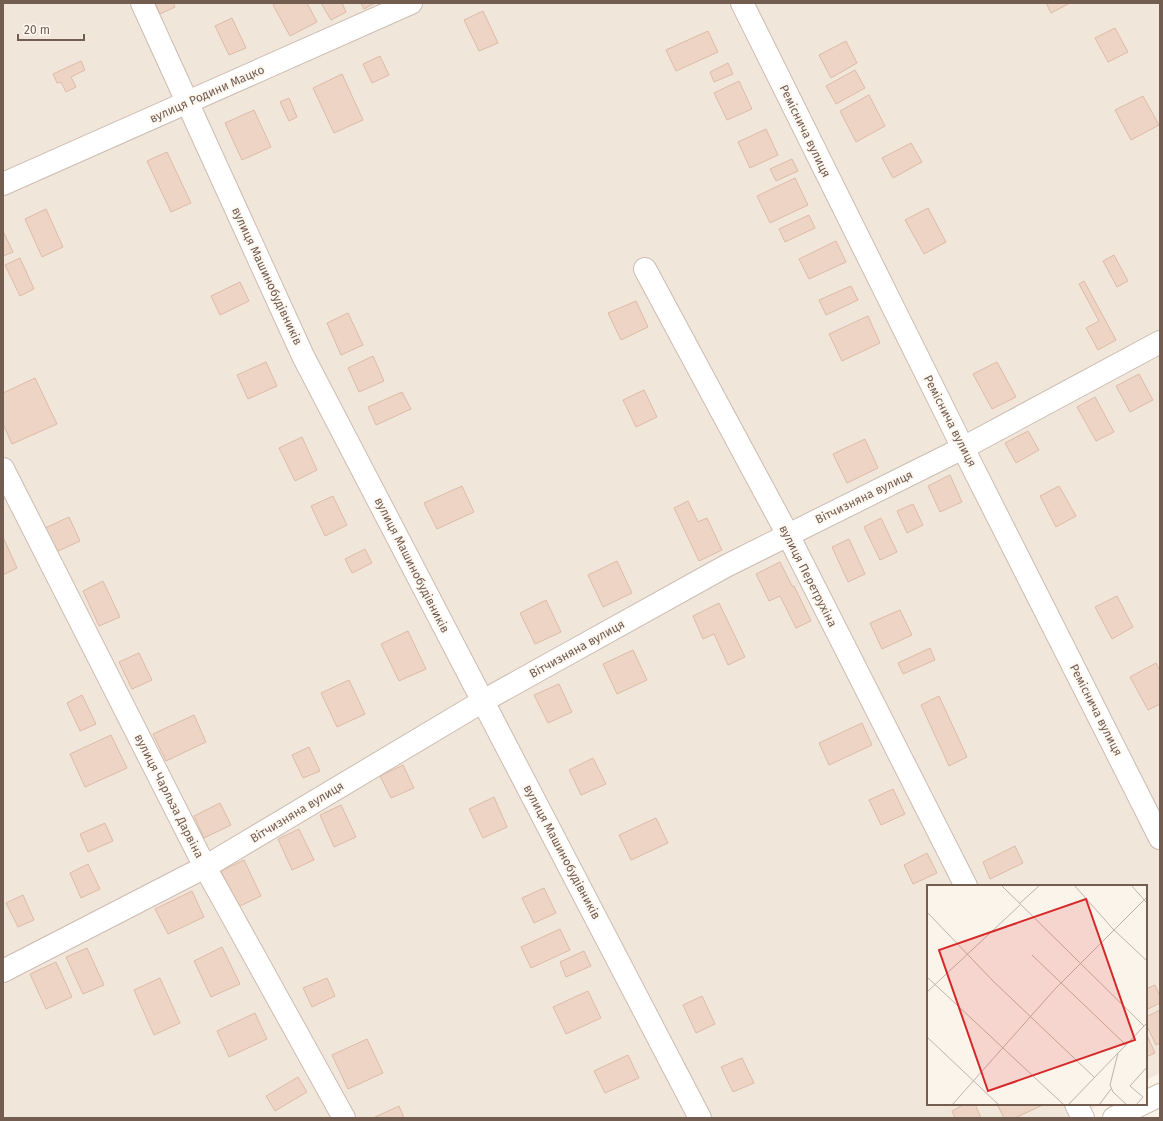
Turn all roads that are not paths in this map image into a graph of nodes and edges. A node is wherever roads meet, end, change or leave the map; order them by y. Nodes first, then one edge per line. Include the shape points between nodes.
1 (142, 3) edge
2 (411, 3) edge
3 (742, 3) edge
4 (187, 103) junction
5 (3, 184) edge
6 (644, 269) dead end
7 (1160, 342) edge
8 (963, 448) junction
9 (3, 469) edge
10 (788, 535) junction
11 (483, 701) junction
12 (1160, 838) edge
13 (205, 867) junction
14 (965, 885) edge
15 (3, 971) edge
16 (1160, 1095) edge
17 (1147, 1102) edge
18 (1076, 1105) edge
19 (1140, 1105) edge
20 (344, 1118) edge
21 (700, 1118) edge
22 (1083, 1118) edge
23 (1114, 1118) edge

1 - 4 street, вулиця Машинобудівників
2 - 4 street, вулиця Родини Мацко
3 - 8 street, Реміснича вулиця
4 - 5 street, вулиця Родини Мацко
4 - 11 street, вулиця Машинобудівників via 304,356
6 - 10 street, вулиця Перетрухіна
7 - 8 street, Вітчизняна вулиця
8 - 10 street, Вітчизняна вулиця
8 - 12 street, Реміснича вулиця
9 - 13 street, вулиця Чарльза Дарвіна
10 - 11 street, Вітчизняна вулиця via 726,566
10 - 14 street, вулиця Перетрухіна
11 - 13 street, Вітчизняна вулиця
11 - 21 street, вулиця Машинобудівників
13 - 15 street, Вітчизняна вулиця
13 - 20 street, вулиця Чарльза Дарвіна
16 - 17 street
18 - 22 street
19 - 23 street

